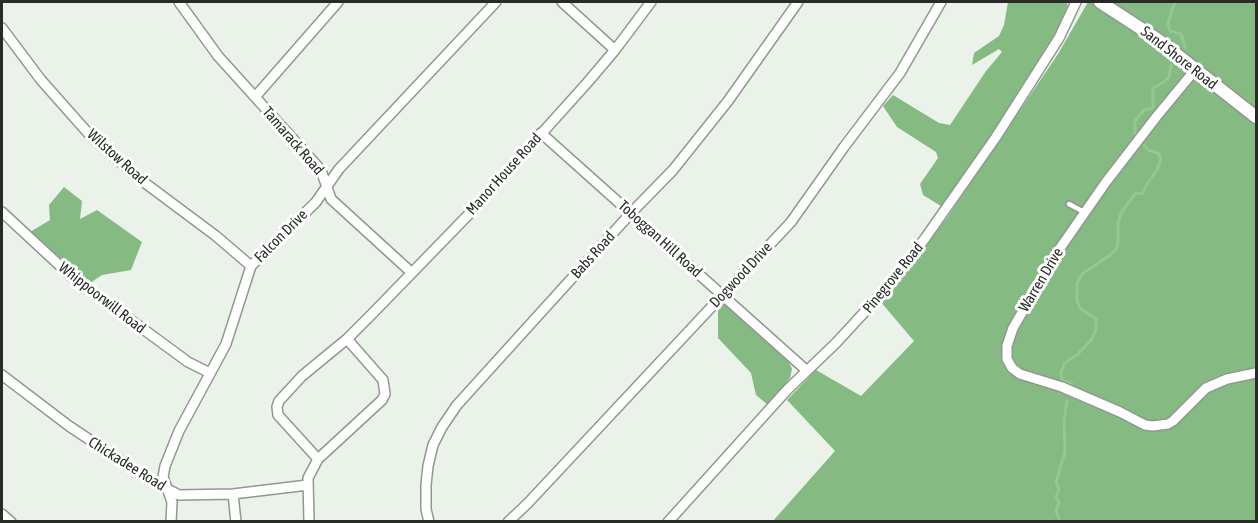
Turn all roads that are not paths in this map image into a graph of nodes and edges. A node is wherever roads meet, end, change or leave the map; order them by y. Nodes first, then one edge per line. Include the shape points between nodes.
1 (179, 2) edge
2 (338, 2) edge
3 (496, 2) edge
4 (562, 2) edge
5 (651, 2) edge
6 (798, 2) edge
7 (941, 2) edge
8 (1076, 2) edge
9 (1100, 2) edge
10 (2, 28) edge
11 (615, 50) junction
12 (1195, 70) junction
13 (255, 97) junction
14 (1257, 117) edge
15 (540, 133) junction
16 (327, 186) junction
17 (1070, 204) dead end
18 (2, 212) edge
19 (1084, 212) junction
20 (631, 213) junction
21 (251, 266) junction
22 (412, 273) junction
23 (723, 295) junction
24 (347, 339) junction
25 (806, 370) junction
26 (1257, 373) edge
27 (210, 374) junction
28 (2, 375) edge
29 (318, 459) junction
30 (308, 485) junction
31 (167, 490) junction
32 (233, 494) junction
33 (2, 514) edge
34 (11, 522) edge
35 (171, 522) edge
36 (236, 522) edge
37 (309, 522) edge
38 (429, 522) edge
39 (508, 522) edge
40 (668, 522) edge

1 - 13 street, Tamarack Road via 218,56
2 - 13 street
3 - 16 street, Falcon Drive
4 - 11 street
5 - 11 street, Manor House Road
6 - 20 street, Babs Road via 702,135
7 - 23 street, Dogwood Drive via 900,73 791,222
8 - 25 street, Pinegrove Road via 1059,38 996,137 926,237 872,305
9 - 12 street, Sand Shore Road via 1142,28
10 - 21 street, Wilstow Road via 88,133 137,177
11 - 15 street, Manor House Road
12 - 14 street, Sand Shore Road
12 - 19 street, Warren Drive
13 - 16 street, Tamarack Road via 321,170
15 - 20 street, Toboggan Hill Road
15 - 22 street, Manor House Road
16 - 21 street, Falcon Drive via 316,202
16 - 22 street, Tamarack Road via 331,199
17 - 19 lane
18 - 27 street, Whippoorwill Road via 71,276 179,356
19 - 26 street, Warren Drive via 1013,328 1007,346 1008,361 1015,371 1062,387 1145,425 1162,426 1173,421 1206,388
20 - 23 street, Toboggan Hill Road
20 - 38 street, Babs Road via 457,405 442,427 428,465
21 - 27 street, Falcon Drive via 226,344
22 - 24 street, Manor House Road
23 - 25 street, Toboggan Hill Road
23 - 39 street, Dogwood Drive
24 - 29 street via 383,380 385,394
24 - 29 street, Manor House Road via 302,376 277,407 280,418
25 - 40 street, Pinegrove Road
27 - 31 street, Falcon Drive via 168,457 164,475
28 - 31 street, Chickadee Road via 69,426
29 - 30 street
30 - 32 street, Chickadee Road
30 - 37 street
31 - 32 street, Chickadee Road via 183,496
31 - 35 street, Falcon Drive
32 - 36 street
33 - 34 street

